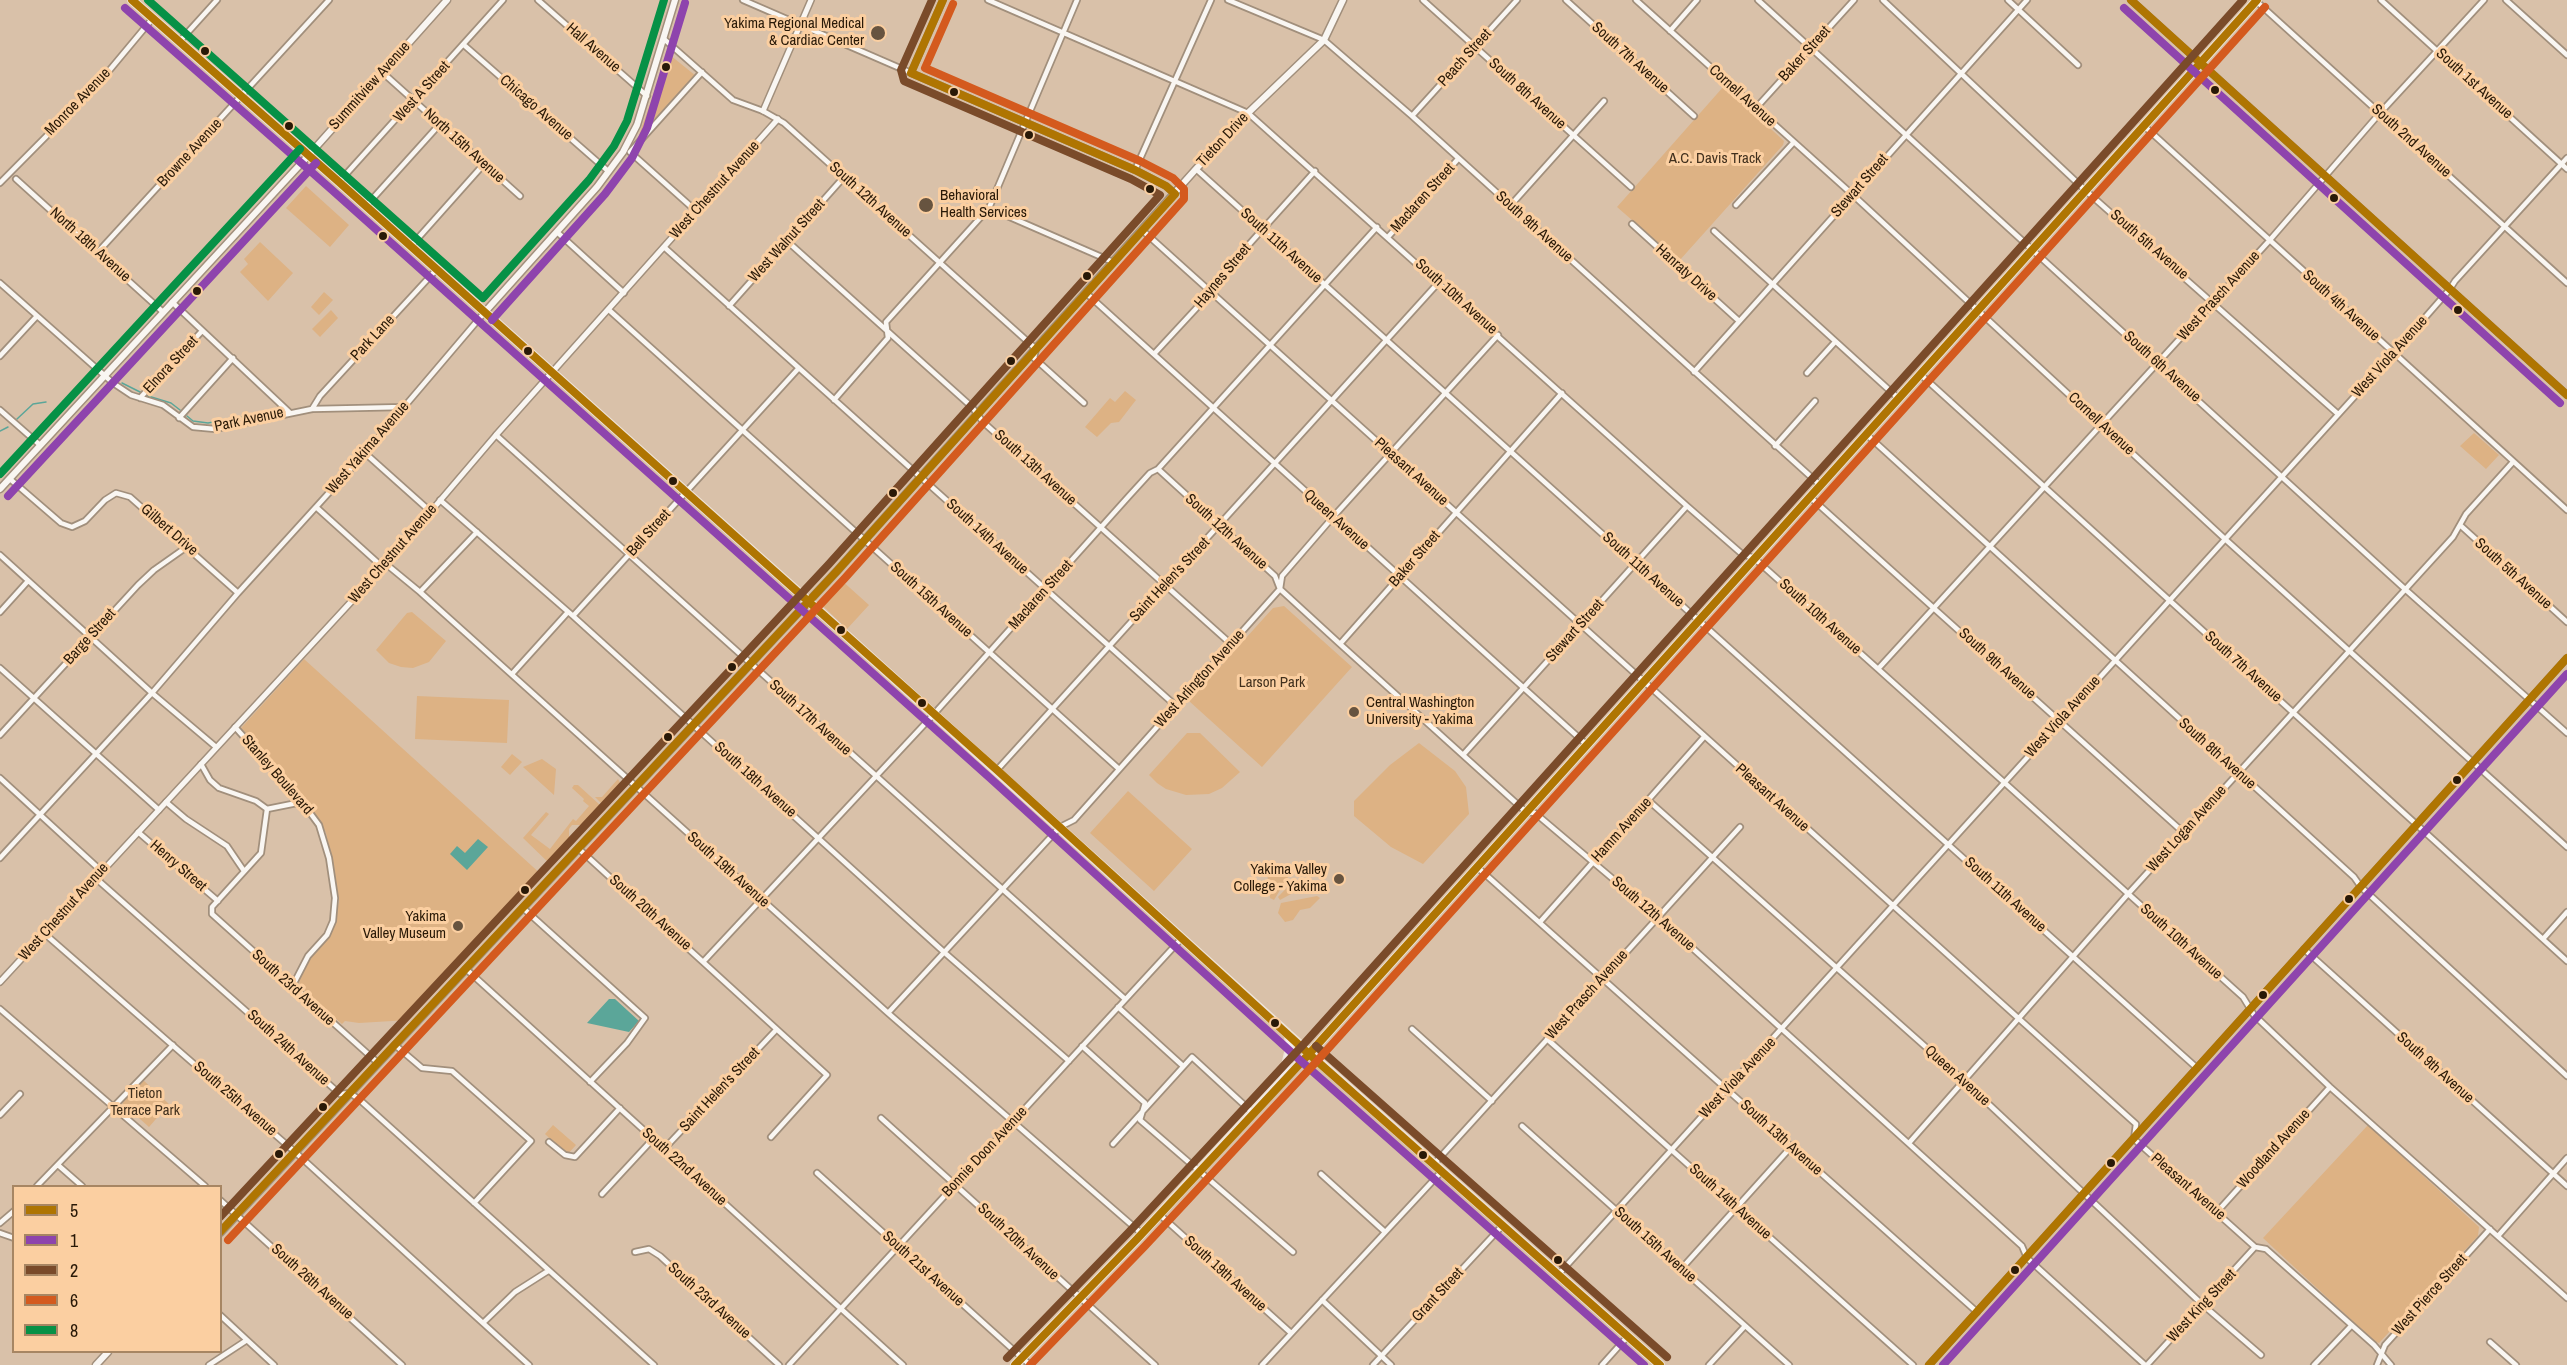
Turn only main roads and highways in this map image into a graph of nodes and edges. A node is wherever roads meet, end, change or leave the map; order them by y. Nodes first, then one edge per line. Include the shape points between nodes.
1 (132, 0) edge
2 (447, 0) edge
3 (675, 0) edge
4 (1343, 0) edge
5 (2256, 0) edge
6 (308, 156) junction
7 (484, 313) junction
8 (0, 489) edge
9 (808, 602) junction
10 (1288, 1034) junction
11 (1309, 1054) junction
12 (1284, 1078) junction
13 (222, 1231) edge
14 (107, 1353) edge
15 (96, 1365) edge
16 (1015, 1365) edge
17 (1660, 1365) edge

1 - 6 main road
2 - 6 main road, Summitview Avenue
3 - 7 main road, West Yakima Avenue via 647,96 623,152
4 - 9 main road, Tieton Drive via 1324,40 1196,169
5 - 11 main road
6 - 7 main road
6 - 8 main road, Summitview Avenue
7 - 9 main road
9 - 10 main road
9 - 13 main road, Tieton Drive
10 - 11 main road
10 - 12 main road via 1290,1048
11 - 12 main road
11 - 17 main road
12 - 16 main road
14 - 15 main road

